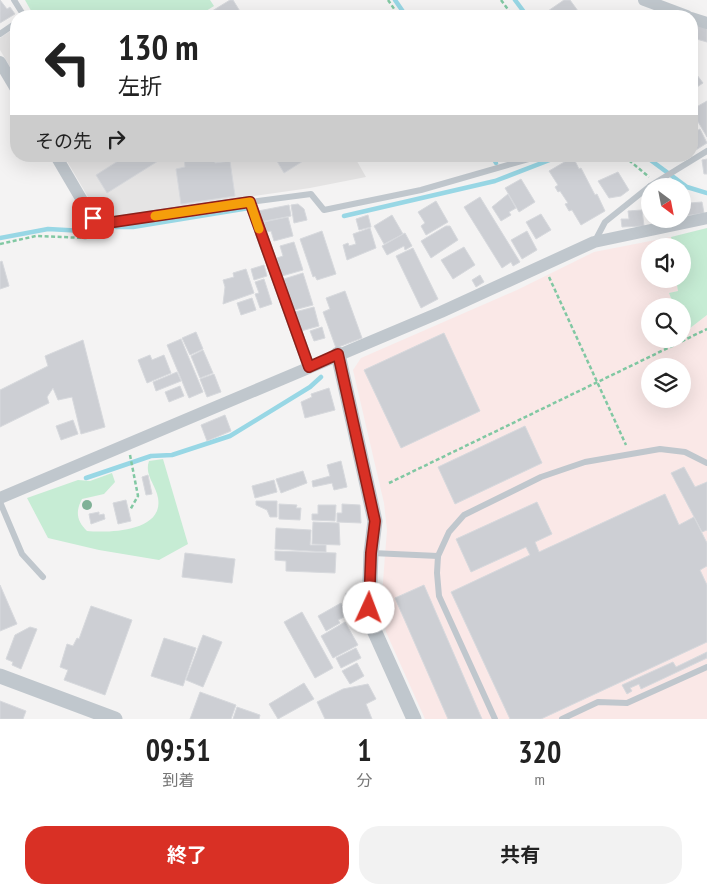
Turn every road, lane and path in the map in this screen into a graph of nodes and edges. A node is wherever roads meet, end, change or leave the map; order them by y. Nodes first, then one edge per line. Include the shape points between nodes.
1 (644, 0) edge
2 (671, 10) edge
3 (0, 62) edge
4 (10, 79) edge
5 (60, 162) edge
6 (521, 162) edge
7 (632, 162) edge
8 (689, 162) edge
9 (654, 178) edge
10 (663, 178) edge
11 (641, 193) edge
12 (250, 202) junction
13 (707, 218) edge
14 (100, 224) junction
15 (594, 242) junction
16 (0, 244) edge
17 (543, 264) junction
18 (707, 329) edge
19 (338, 354) junction
20 (309, 367) junction
21 (597, 381) junction
22 (629, 453) junction
23 (131, 460) dead end
24 (707, 464) edge
25 (390, 483) dead end
26 (0, 500) edge
27 (130, 510) dead end
28 (371, 553) junction
29 (438, 556) junction
30 (43, 576) dead end
31 (707, 667) edge
32 (0, 676) edge
33 (92, 715) edge
34 (115, 719) edge
35 (414, 719) edge
36 (495, 719) edge
37 (562, 719) edge

1 - 2 street
3 - 4 street
5 - 14 street via 93,218
6 - 12 lane via 421,190 324,210 311,194
7 - 9 path
8 - 10 lane
11 - 15 lane via 605,222
12 - 14 street
12 - 20 street
13 - 15 street
14 - 16 path via 86,238 36,236
15 - 17 street
17 - 19 street via 441,312
17 - 21 path
18 - 21 path
19 - 20 street
19 - 28 street via 375,521
20 - 26 street
21 - 22 path
21 - 25 path
22 - 24 lane via 685,452
22 - 29 lane via 585,462 541,477 464,515 449,532
23 - 27 path via 138,496
26 - 30 lane via 22,554
28 - 29 lane
28 - 35 street via 369,608 372,628
29 - 36 lane via 436,573 440,596
31 - 37 lane via 627,704 598,702
32 - 33 street
33 - 34 street

